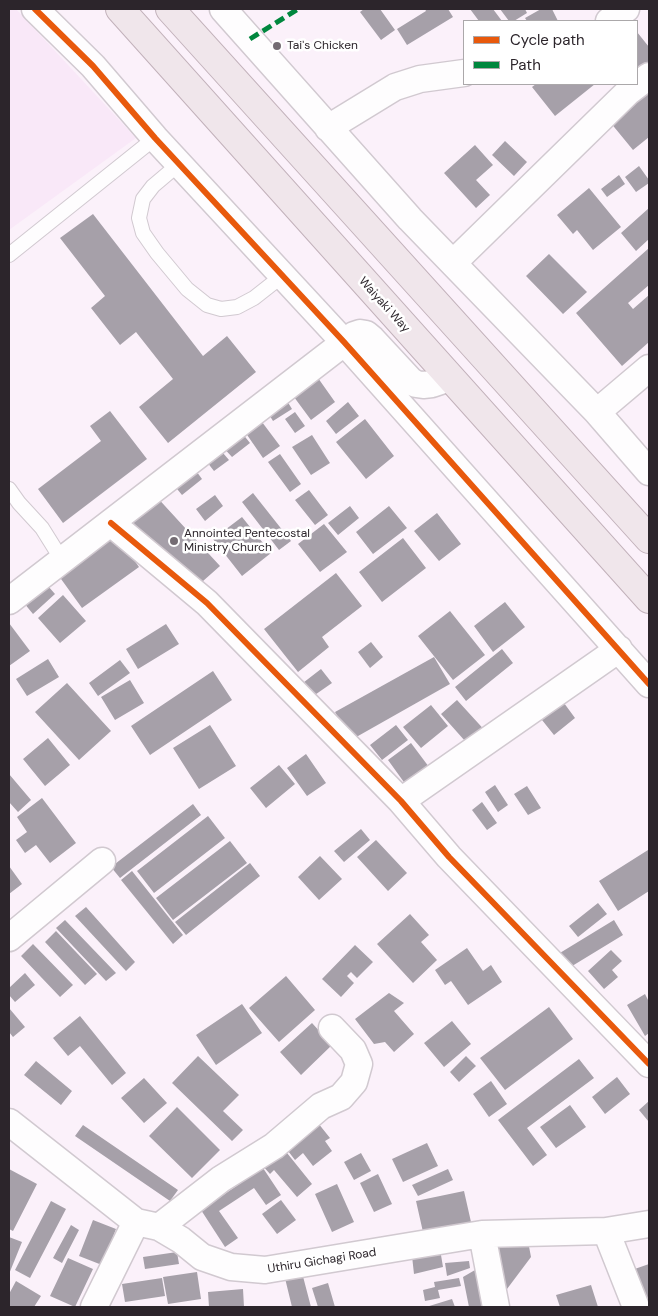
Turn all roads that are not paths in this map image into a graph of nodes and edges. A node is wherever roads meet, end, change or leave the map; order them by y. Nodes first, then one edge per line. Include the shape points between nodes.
1 (35, 9) edge
2 (120, 9) edge
3 (170, 9) edge
4 (223, 9) edge
5 (626, 9) edge
6 (610, 20) edge
7 (463, 73) edge
8 (649, 76) edge
9 (638, 84) edge
10 (637, 85) edge
11 (328, 128) junction
12 (155, 138) junction
13 (179, 164) junction
14 (9, 255) edge
15 (453, 263) junction
16 (282, 276) junction
17 (344, 342) junction
18 (649, 368) edge
19 (450, 378) junction
20 (597, 412) junction
21 (649, 472) edge
22 (9, 489) edge
23 (111, 523) junction
24 (649, 538) edge
25 (62, 560) junction
26 (649, 599) edge
27 (9, 601) edge
28 (619, 649) junction
29 (649, 684) edge
30 (401, 801) junction
31 (102, 861) dead end
32 (9, 938) edge
33 (332, 1028) dead end
34 (649, 1064) edge
35 (9, 1122) edge
36 (148, 1224) junction
37 (649, 1224) edge
38 (606, 1231) junction
39 (482, 1234) junction
40 (94, 1307) edge
41 (496, 1307) edge
42 (636, 1307) edge

1 - 12 street via 92,66
2 - 19 highway, Waiyaki Way
3 - 24 highway
4 - 11 street
5 - 6 street
7 - 11 street via 420,79 395,87
8 - 9 street
10 - 15 street
11 - 15 street
12 - 13 street
12 - 14 lane
13 - 16 street
13 - 16 lane via 143,199 139,218 143,233 187,289 207,304 221,309 237,307
15 - 20 street
16 - 17 street
17 - 19 street via 357,333 366,334 416,384 432,384
17 - 23 street
17 - 28 street
18 - 20 street
19 - 26 highway, Waiyaki Way
20 - 21 street
22 - 25 lane via 42,528
23 - 25 street
23 - 30 street via 207,603
25 - 27 street
28 - 29 street
28 - 30 street
30 - 34 street via 450,857
31 - 32 street
33 - 36 street via 353,1050 359,1064 354,1082 341,1098 320,1106 274,1146
35 - 36 street, Uthiru Gichagi Road
36 - 39 street, Uthiru Gichagi Road via 181,1240 202,1257 231,1267 265,1270
36 - 40 street
37 - 38 street, Uthiru Gichagi Road
38 - 39 street, Uthiru Gichagi Road
38 - 42 street
39 - 41 street

